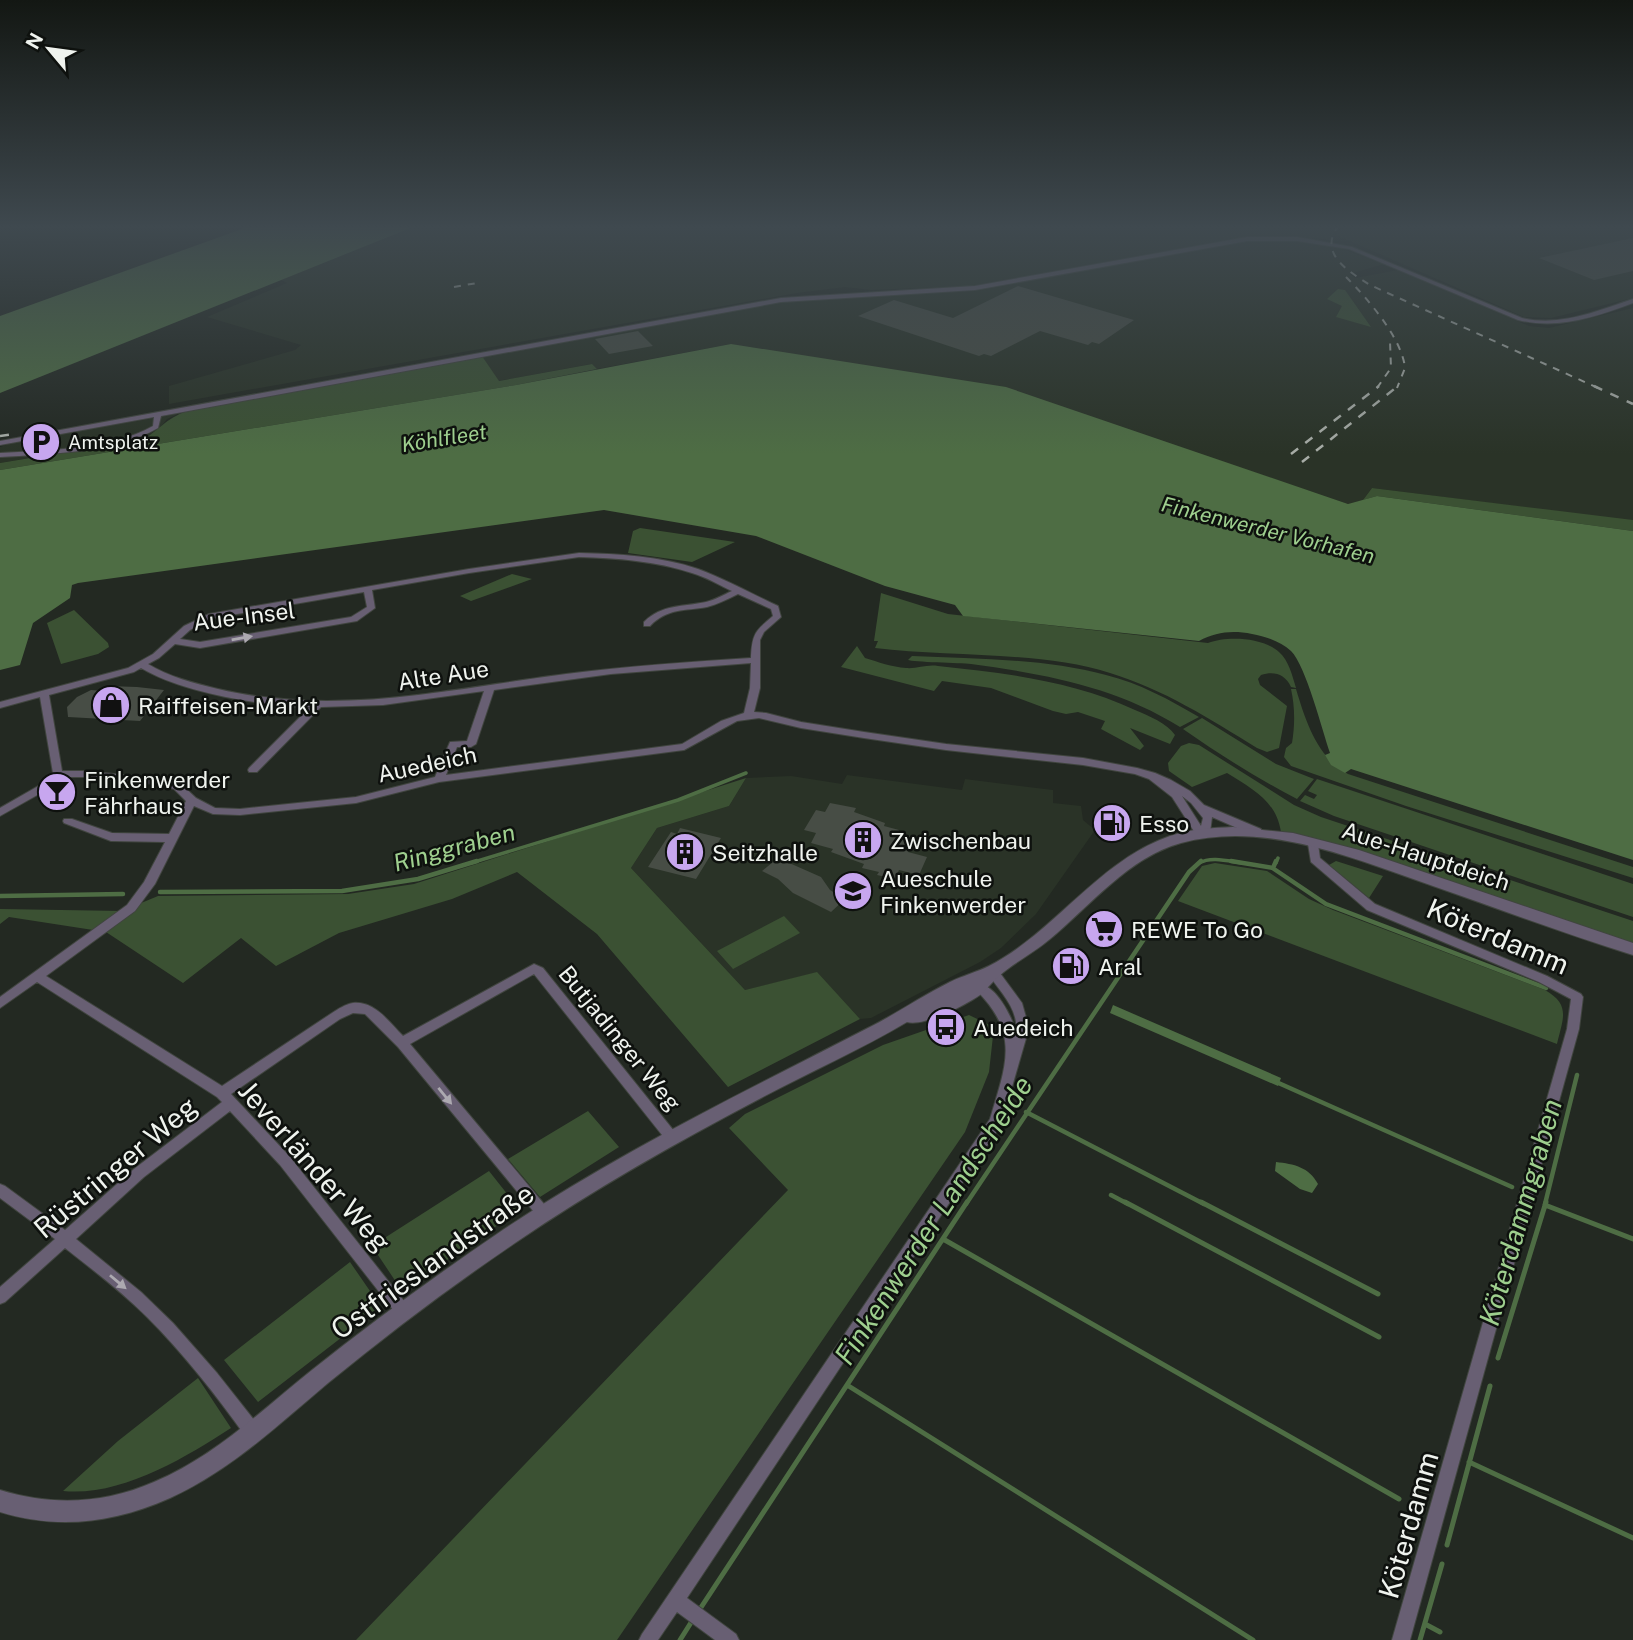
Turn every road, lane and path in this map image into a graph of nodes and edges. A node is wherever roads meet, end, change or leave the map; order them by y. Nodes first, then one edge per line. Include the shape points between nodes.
1 (774, 302) edge
2 (1479, 302) edge
3 (1631, 302) edge
4 (158, 414) junction
5 (0, 443) edge
6 (0, 455) edge
7 (368, 589) junction
8 (738, 591) junction
9 (646, 624) dead end
10 (175, 640) junction
11 (754, 660) junction
12 (143, 665) junction
13 (490, 687) junction
14 (44, 694) junction
15 (0, 705) edge
16 (316, 707) junction
17 (748, 715) junction
18 (253, 770) dead end
19 (58, 774) junction
20 (1151, 775) junction
21 (439, 779) junction
22 (192, 800) junction
23 (1200, 807) junction
24 (0, 813) edge
25 (68, 821) dead end
26 (1257, 832) junction
27 (1201, 833) junction
28 (172, 838) junction
29 (1313, 844) junction
30 (1633, 949) edge
31 (993, 972) junction
32 (36, 976) junction
33 (981, 988) junction
34 (0, 1003) edge
35 (897, 1021) junction
36 (402, 1043) junction
37 (1012, 1068) junction
38 (227, 1098) junction
39 (671, 1136) junction
40 (0, 1190) edge
41 (544, 1214) junction
42 (66, 1239) junction
43 (0, 1297) edge
44 (403, 1311) junction
45 (252, 1432) junction
46 (0, 1501) edge
47 (681, 1604) junction
48 (648, 1640) edge
49 (730, 1640) edge
50 (1401, 1640) edge

1 - 4 street
2 - 3 street via 1536,323 1557,322
4 - 5 street
4 - 6 street via 156,427 134,438
7 - 8 street, Aue-Insel via 566,557 634,557 684,567
7 - 10 street, Aue-Insel via 212,616 187,628
10 -> 7 street, Aue-Insel via 200,645 354,619 370,610
8 - 9 street via 708,604 666,609
8 - 11 street via 778,612 757,635
10 - 12 street
11 - 13 street, Alte Aue
11 - 17 street via 755,688
12 - 14 street
12 - 16 street, Alte Aue via 165,677 225,695
13 - 16 street, Alte Aue via 375,705
13 - 21 street via 471,744 453,744
14 - 15 street
14 - 19 street
16 - 18 street
17 - 20 street
17 - 21 street, Auedeich via 684,747
19 - 22 street, Auedeich via 161,782 178,787
19 - 24 street
20 - 23 street via 1173,785
20 - 27 street via 1176,795
21 - 22 street, Auedeich via 398,792 285,809 213,811
22 - 28 street
23 - 26 street
23 - 27 street via 1209,822
25 - 28 street via 111,837
26 - 27 street, Aue-Hauptdeich
26 - 29 street, Aue-Hauptdeich
27 - 31 street, Ostfrieslandstraße via 1158,845
28 - 32 street via 131,908
29 - 30 street, Aue-Hauptdeich
29 - 50 street, Köterdamm via 1315,859 1371,907 1577,997 1573,1029
31 - 33 street, Ostfrieslandstraße
31 - 35 street, Ostfrieslandstraße via 971,979
31 - 37 street via 1021,1015 1021,1043
32 - 34 street
32 - 38 street, Jeverländer Weg
33 - 35 street, Ostfrieslandstraße via 928,1013
33 - 37 street via 1005,1015
35 - 39 street, Ostfrieslandstraße
36 - 38 street, Rüstringer Weg via 368,1009 352,1008
36 - 39 street, Butjadinger Weg via 534,968
36 -> 41 street
37 - 47 street via 996,1121 985,1140
38 - 42 street, Rüstringer Weg
38 - 44 street, Jeverländer Weg via 285,1161
39 - 41 street, Ostfrieslandstraße
40 - 42 street
41 - 44 street, Ostfrieslandstraße
42 - 43 street, Rüstringer Weg
42 -> 45 street via 154,1315
44 - 45 street, Ostfrieslandstraße
45 - 46 street, Ostfrieslandstraße via 177,1483 123,1505 53,1513
47 - 48 street
47 - 49 street

